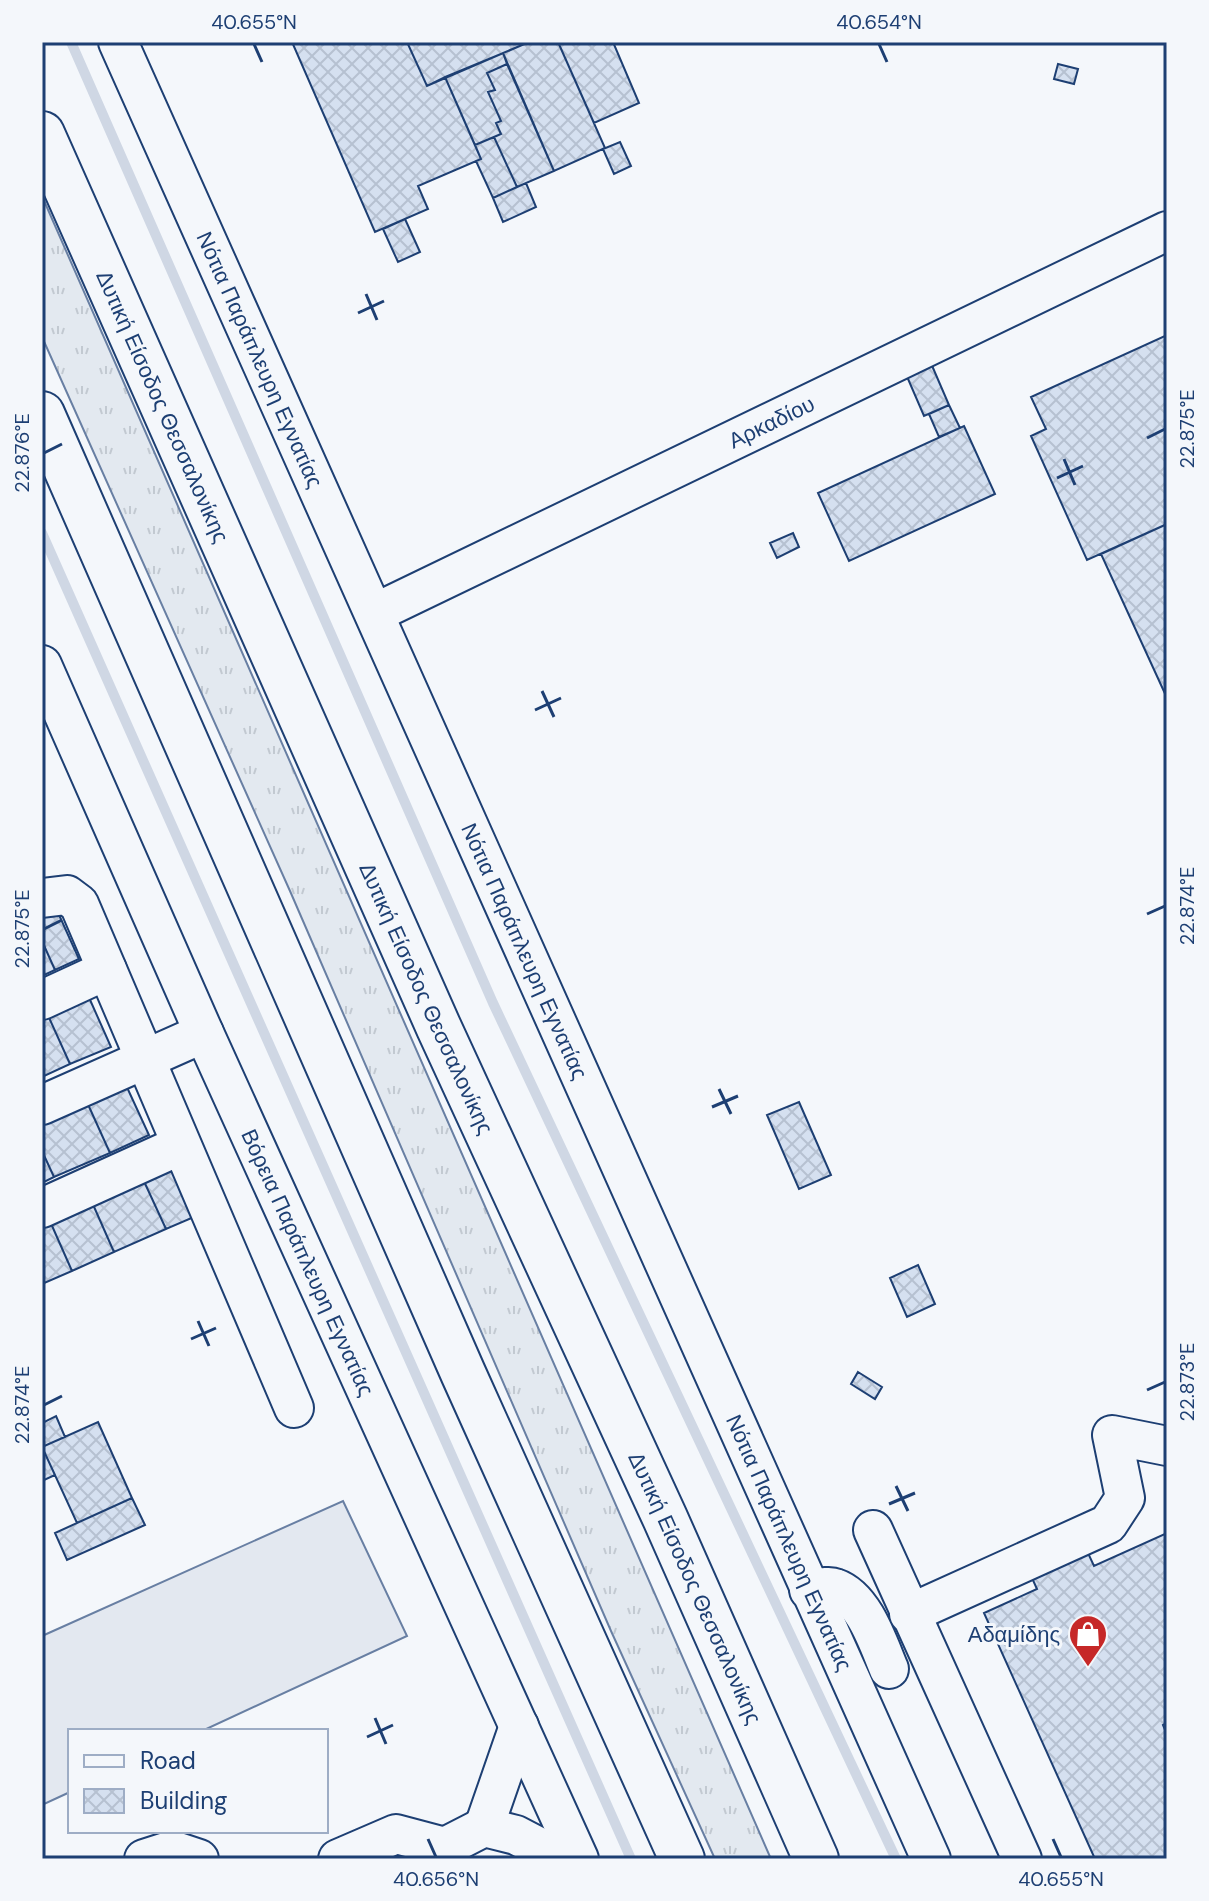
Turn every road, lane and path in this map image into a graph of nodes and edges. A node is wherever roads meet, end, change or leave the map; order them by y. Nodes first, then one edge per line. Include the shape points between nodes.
1 (118, 42) edge
2 (42, 134) edge
3 (1167, 231) edge
4 (42, 414) edge
5 (375, 613) junction
6 (42, 665) edge
7 (42, 898) edge
8 (107, 970) junction
9 (42, 1000) edge
10 (204, 1033) junction
11 (145, 1059) junction
12 (42, 1105) edge
13 (181, 1145) junction
14 (42, 1208) edge
15 (294, 1408) dead end
16 (1167, 1446) edge
17 (873, 1530) dead end
18 (809, 1590) junction
19 (909, 1614) junction
20 (930, 1652) junction
21 (889, 1669) junction
22 (869, 1724) junction
23 (519, 1726) junction
24 (484, 1827) junction
25 (442, 1853) edge
26 (144, 1859) edge
27 (199, 1859) edge
28 (338, 1859) edge
29 (562, 1859) edge
30 (579, 1859) edge
31 (682, 1859) edge
32 (816, 1859) edge
33 (931, 1859) edge
34 (1022, 1859) edge

1 - 5 street, Νότια Παράπλευρη Εγνατίας
2 - 32 highway, Δυτική Είσοδος Θεσσαλονίκης
3 - 5 street, Αρκαδίου
4 - 31 highway
5 - 18 street, Νότια Παράπλευρη Εγνατίας
6 - 10 street, Βόρεια Παράπλευρη Εγνατίας
7 - 8 street via 67,895 79,904
8 - 9 street
8 - 11 street
10 - 11 street
10 - 23 street, Βόρεια Παράπλευρη Εγνατίας
11 - 12 street
11 - 13 street
13 - 14 street
13 - 15 street
16 - 19 street via 1112,1435 1125,1498 1108,1524
17 - 19 street
18 - 21 street via 833,1587 851,1597
18 - 22 street, Νότια Παράπλευρη Εγνατίας
19 - 20 street
20 - 21 street
20 - 34 street
21 - 22 street via 887,1690
22 - 33 street, Νότια Παράπλευρη Εγνατίας
23 - 24 street
23 - 30 street, Βόρεια Παράπλευρη Εγνατίας
24 - 25 street
24 - 29 street via 516,1835
25 - 28 street via 396,1834
26 - 27 street via 172,1850

